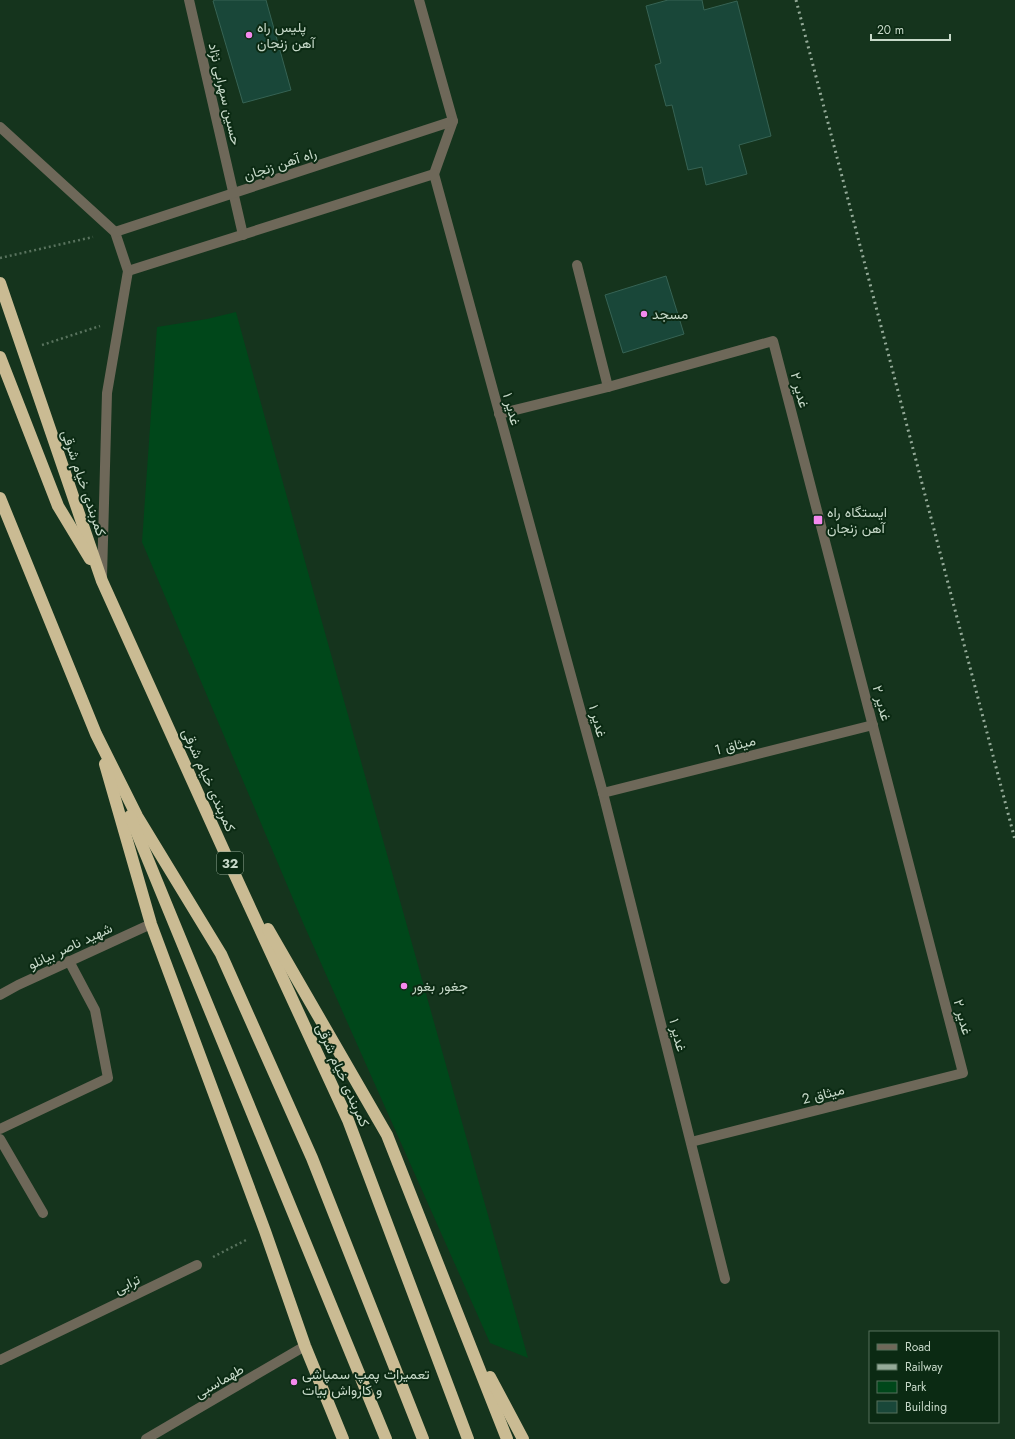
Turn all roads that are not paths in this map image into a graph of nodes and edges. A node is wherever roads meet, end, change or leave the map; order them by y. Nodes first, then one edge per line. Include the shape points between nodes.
1 (189, 0) edge
2 (419, 0) edge
3 (453, 121) junction
4 (0, 127) edge
5 (434, 174) junction
6 (234, 194) junction
7 (115, 232) junction
8 (243, 235) junction
9 (577, 265) dead end
10 (128, 271) junction
11 (0, 283) edge
12 (0, 356) edge
13 (608, 387) junction
14 (499, 414) junction
15 (0, 498) edge
16 (102, 581) junction
17 (873, 725) junction
18 (96, 734) junction
19 (603, 793) junction
20 (229, 862) junction
21 (151, 924) junction
22 (69, 962) junction
23 (0, 995) edge
24 (963, 1073) joint
25 (0, 1129) edge
26 (0, 1139) edge
27 (690, 1142) junction
28 (43, 1213) dead end
29 (197, 1265) road end
30 (725, 1279) dead end
31 (464, 1331) junction
32 (305, 1346) junction
33 (0, 1360) edge
34 (146, 1439) edge
35 (343, 1439) edge
36 (386, 1439) edge
37 (423, 1439) edge
38 (468, 1439) edge
39 (507, 1439) edge
40 (524, 1439) edge

1 - 6 street, حسین سهرابی نژاد
2 - 3 street
3 - 5 street
3 - 6 street, راه آهن زنجان
4 - 7 street
5 - 8 street
5 - 14 street, غدیر ۱
6 - 7 street, راه آهن زنجان
6 - 8 street, حسین سهرابی نژاد
7 - 10 street
8 - 10 street
9 - 13 street
10 - 16 street via 107,392
11 - 16 highway, کمربندی خیام شرقی / 32
12 - 16 highway via 58,506
13 - 14 street
13 - 17 street, غدیر ۲ via 773,341
14 - 19 street, غدیر ۱
15 - 18 highway
16 - 20 highway, کمربندی خیام شرقی / 32
17 - 19 street, میثاق 1
17 - 24 street, غدیر ۲
18 - 21 highway
18 - 36 highway
18 - 37 highway via 137,816 221,954 312,1158
19 - 27 street, غدیر ۱
20 - 31 highway via 387,1135
20 - 38 highway, کمربندی خیام شرقی / 32 via 348,1120
21 - 22 street, شهید ناصر بیانلو
21 - 32 highway
22 - 23 street, شهید ناصر بیانلو
22 - 25 street via 95,1010 108,1078
24 - 27 street, میثاق 2
26 - 28 street
27 - 30 street, غدیر ۱
29 - 33 street, ترابی
31 - 39 highway
31 - 40 highway
32 - 34 street, طهماسبی
32 - 35 highway

